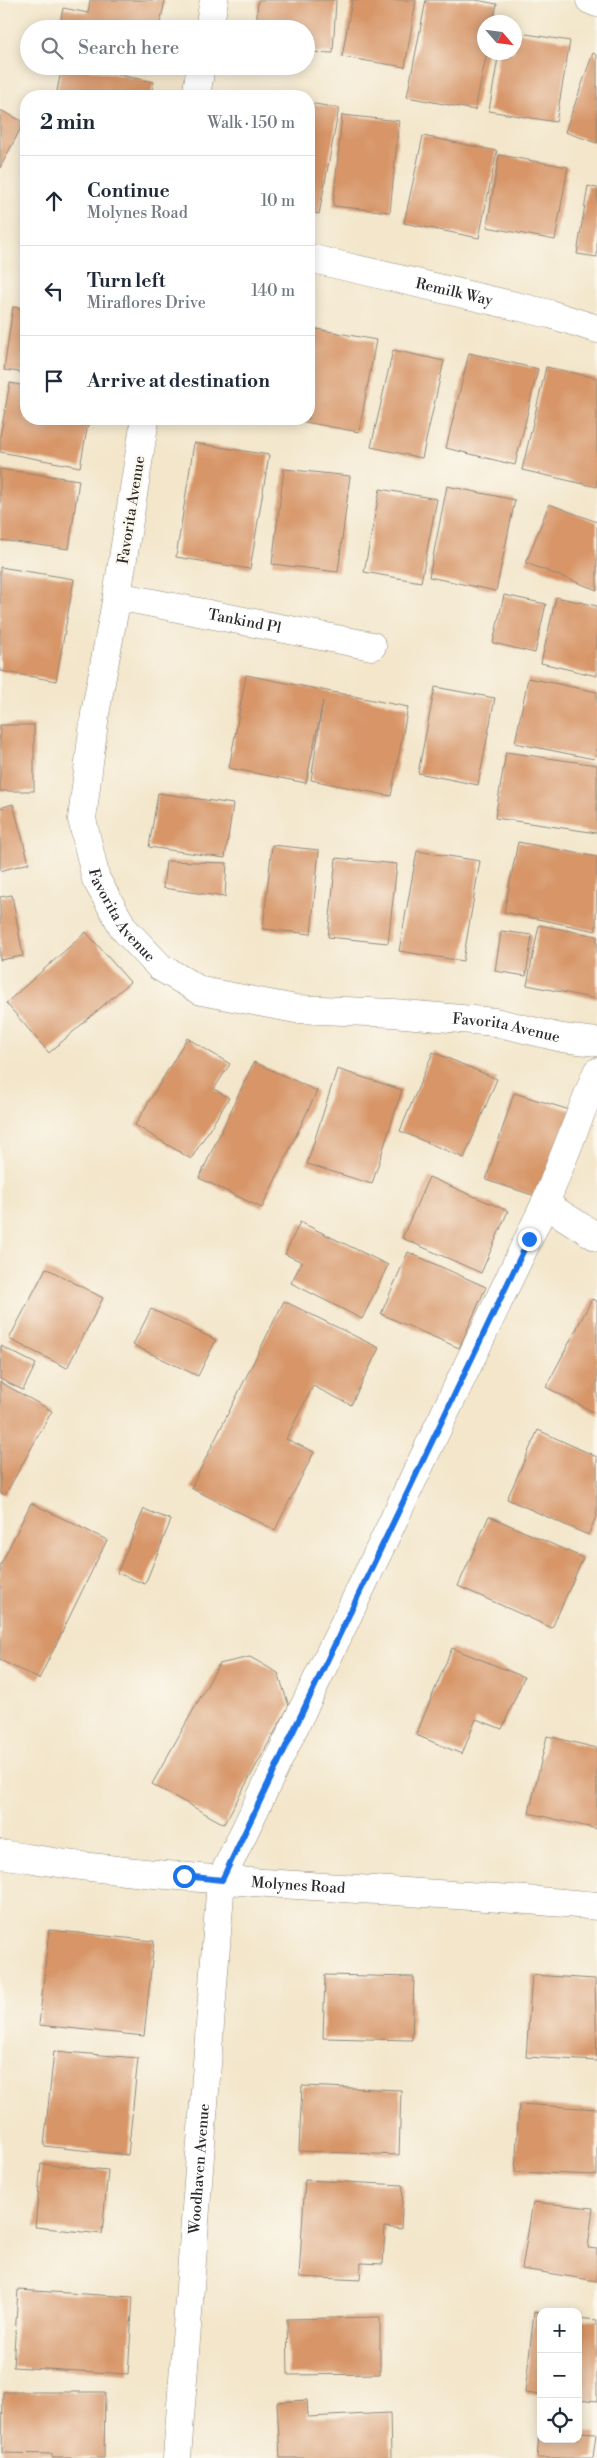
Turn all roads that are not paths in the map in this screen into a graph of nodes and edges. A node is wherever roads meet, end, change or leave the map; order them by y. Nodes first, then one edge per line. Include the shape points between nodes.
1 (214, 0) edge
2 (590, 0) edge
3 (597, 3) edge
4 (211, 20) edge
5 (200, 75) edge
6 (197, 90) edge
7 (315, 259) edge
8 (597, 329) edge
9 (144, 425) edge
10 (117, 596) junction
11 (372, 646) dead end
12 (597, 1042) edge
13 (597, 1072) edge
14 (546, 1204) junction
15 (597, 1237) edge
16 (0, 1854) edge
17 (222, 1880) junction
18 (597, 1906) edge
19 (176, 2458) edge

1 - 4 street
2 - 3 street
5 - 6 street
7 - 8 street, Remilk Way via 550,314
9 - 10 street, Favorita Avenue
10 - 11 street, Tankind Pl
10 - 12 street, Favorita Avenue via 95,714 82,819 96,879 124,929 160,967 201,991 296,1009 495,1022 562,1038
13 - 14 street
14 - 15 street
14 - 17 street
16 - 17 street, Molynes Road
17 - 18 street, Molynes Road
17 - 19 street, Woodhaven Avenue

